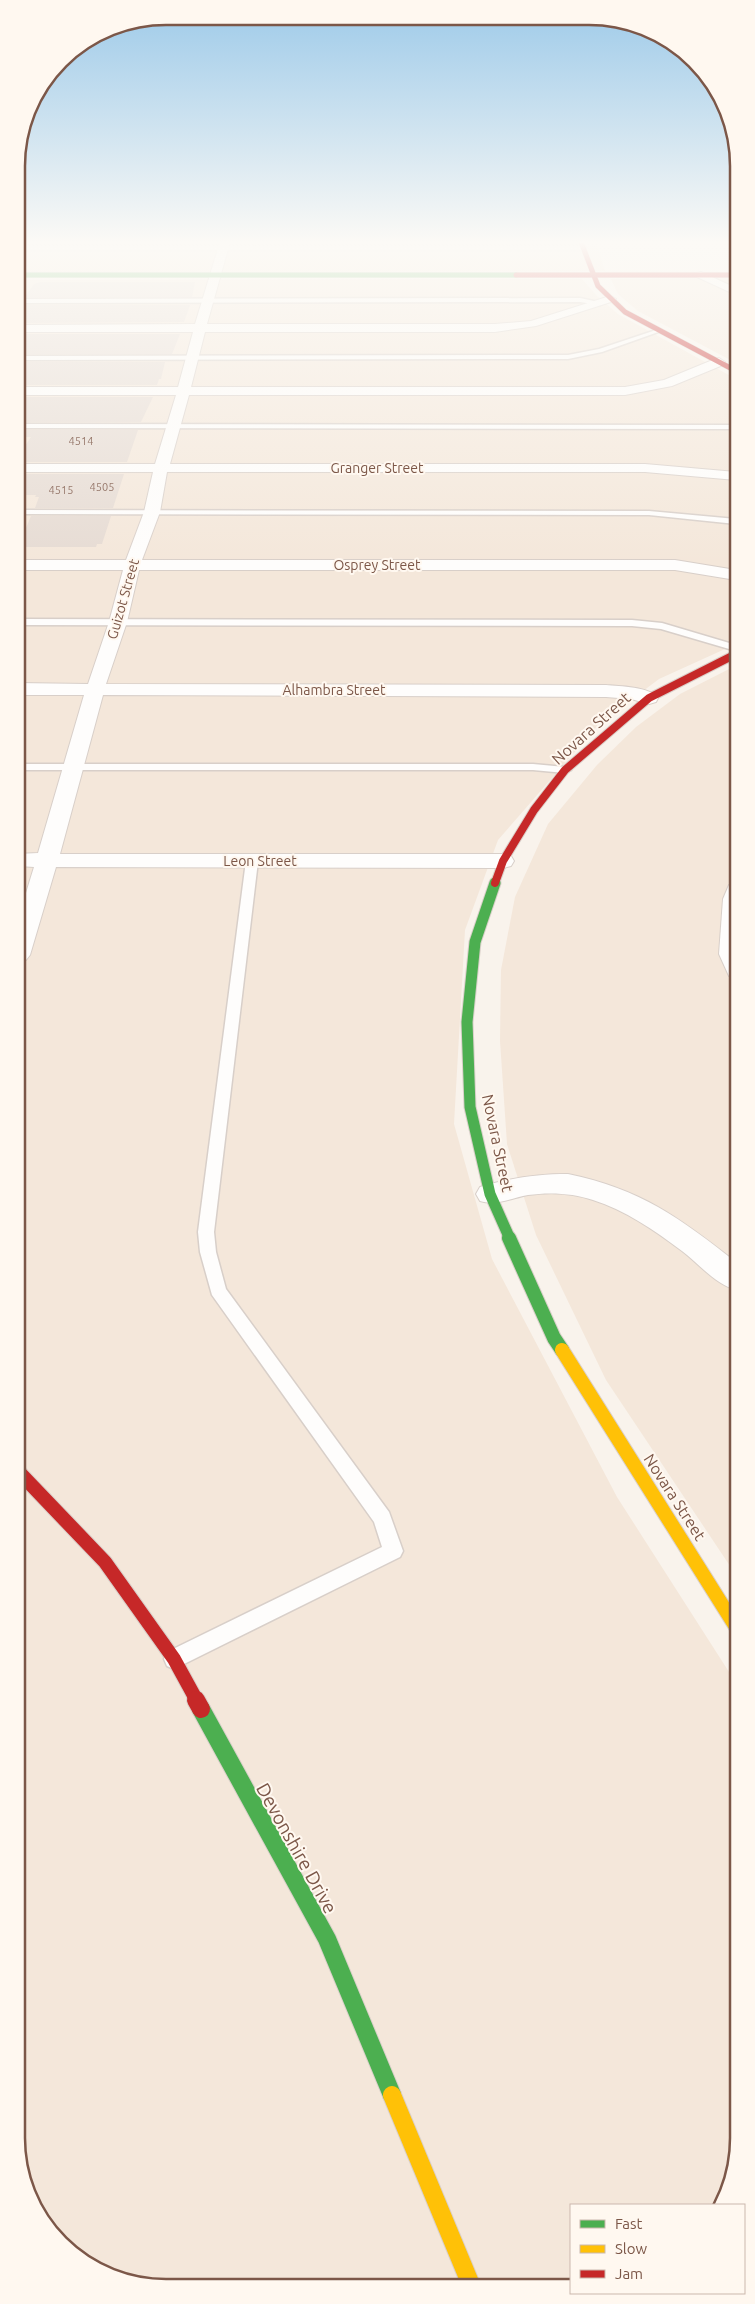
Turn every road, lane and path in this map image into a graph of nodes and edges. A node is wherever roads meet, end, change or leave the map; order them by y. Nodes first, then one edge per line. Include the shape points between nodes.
1 (194, 350) edge
2 (604, 350) edge
3 (694, 350) edge
4 (25, 358) edge
5 (191, 358) junction
6 (719, 362) junction
7 (730, 368) edge
8 (25, 391) edge
9 (183, 391) junction
10 (25, 426) edge
11 (176, 426) junction
12 (730, 427) edge
13 (25, 468) edge
14 (161, 468) junction
15 (730, 475) edge
16 (25, 512) edge
17 (152, 512) junction
18 (730, 521) edge
19 (25, 565) edge
20 (132, 565) junction
21 (730, 574) edge
22 (25, 622) edge
23 (118, 622) junction
24 (730, 646) edge
25 (730, 657) edge
26 (25, 689) edge
27 (95, 689) junction
28 (649, 698) junction
29 (73, 766) junction
30 (25, 767) edge
31 (565, 770) junction
32 (25, 860) edge
33 (48, 860) junction
34 (252, 861) junction
35 (502, 861) junction
36 (25, 933) edge
37 (490, 1194) junction
38 (730, 1274) edge
39 (25, 1478) edge
40 (730, 1617) edge
41 (174, 1659) junction
42 (468, 2279) edge

1 - 5 street, Guizot Street
2 - 5 lane via 568,357
3 - 6 street
4 - 5 lane
5 - 9 street, Guizot Street
6 - 7 street
6 - 9 street via 667,383 625,391 514,396
8 - 9 street
9 - 11 street, Guizot Street
10 - 11 lane
11 - 12 lane
11 - 14 street, Guizot Street
13 - 14 street, Granger Street
14 - 15 street, Granger Street via 645,468
14 - 17 street, Guizot Street
16 - 17 lane
17 - 18 lane via 648,513
17 - 20 street, Guizot Street
19 - 20 street, Osprey Street
20 - 21 street, Osprey Street via 675,565
20 - 23 street, Guizot Street
22 - 23 lane
23 - 24 lane via 632,623 662,626
23 - 27 street, Guizot Street
25 - 28 street, Novara Street
26 - 27 street, Alhambra Street
27 - 28 street, Alhambra Street via 606,691
27 - 29 street, Guizot Street
28 - 31 street, Novara Street
29 - 30 lane
29 - 31 lane via 534,767
29 - 33 street, Guizot Street
31 - 35 street, Novara Street via 534,810
32 - 33 street, Leon Street
33 - 34 street, Leon Street
33 - 36 street, Guizot Street
34 - 35 street, Leon Street
34 - 41 lane via 206,1232 208,1252 218,1291 382,1518 393,1551
35 - 37 street, Novara Street via 475,942 467,1022 470,1107
37 - 38 street via 538,1184 576,1186 612,1194 661,1220
37 - 40 street, Novara Street via 554,1338
39 - 41 street, Devonshire Drive via 105,1562
41 - 42 street, Devonshire Drive via 327,1940

